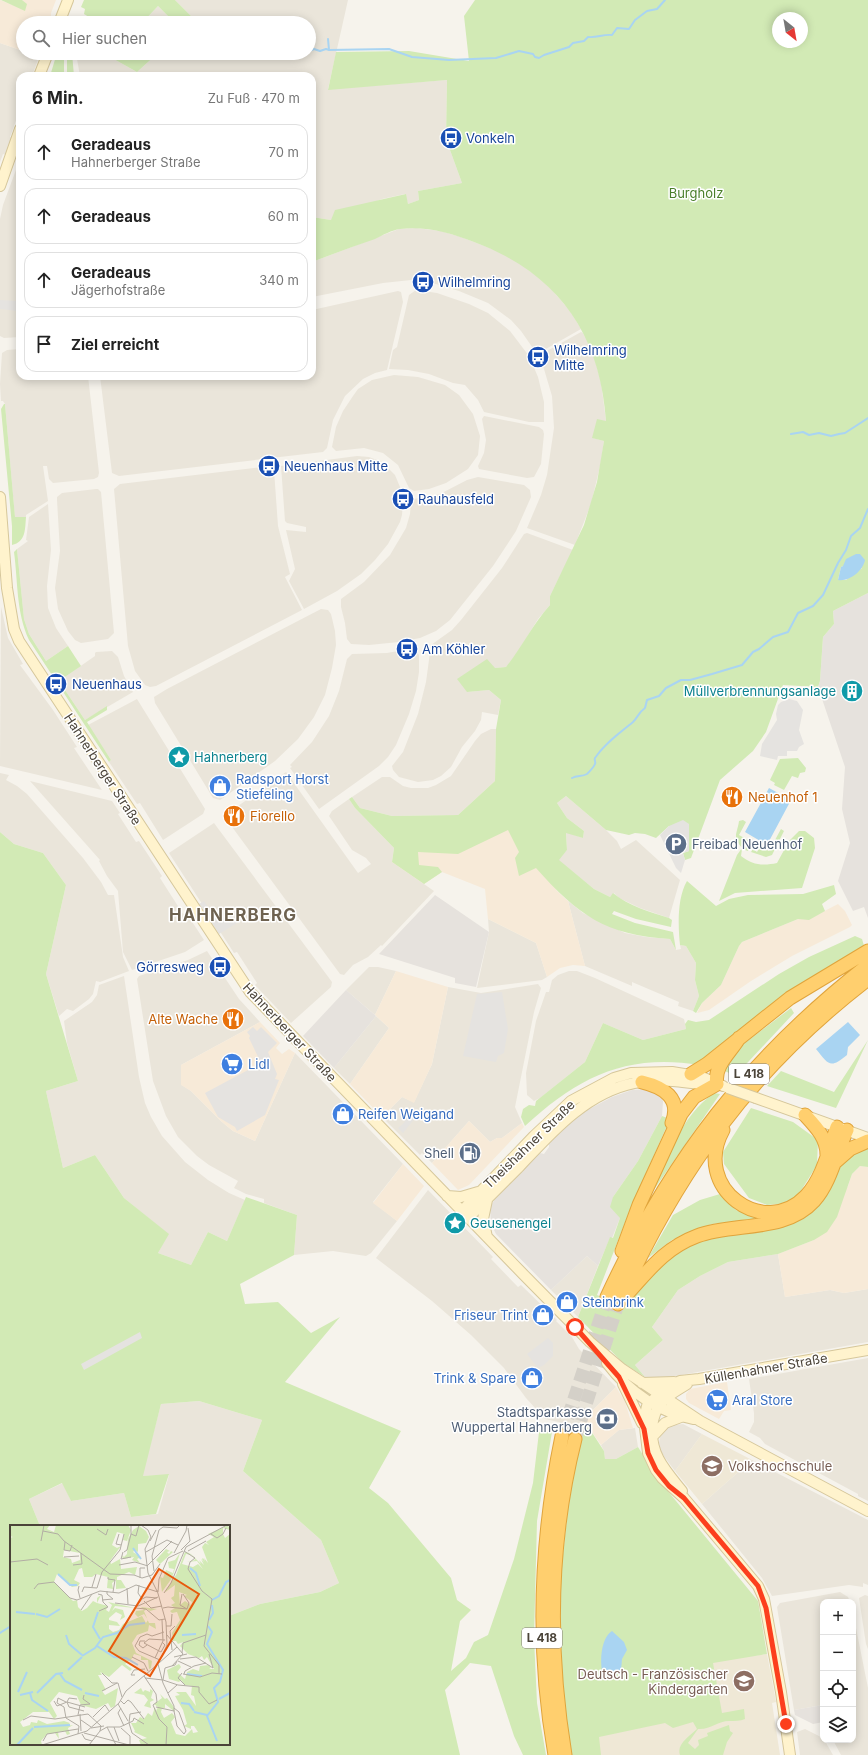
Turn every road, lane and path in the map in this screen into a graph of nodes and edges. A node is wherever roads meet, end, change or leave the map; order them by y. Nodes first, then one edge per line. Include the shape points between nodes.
1 (68, 0) edge
2 (62, 16) edge
3 (45, 60) edge
4 (41, 72) edge
5 (16, 140) edge
6 (0, 186) edge
7 (0, 497) edge
8 (867, 951) edge
9 (868, 965) edge
10 (868, 979) edge
11 (739, 1038) junction
12 (691, 1074) junction
13 (642, 1082) junction
14 (722, 1086) junction
15 (739, 1103) junction
16 (805, 1116) junction
17 (842, 1128) junction
18 (868, 1138) edge
19 (669, 1140) junction
20 (868, 1141) edge
21 (830, 1160) junction
22 (505, 1167) junction
23 (512, 1174) junction
24 (480, 1191) junction
25 (447, 1196) junction
26 (488, 1199) junction
27 (465, 1214) junction
28 (487, 1237) junction
29 (590, 1342) junction
30 (868, 1350) edge
31 (619, 1377) junction
32 (642, 1383) junction
33 (682, 1384) junction
34 (663, 1395) junction
35 (655, 1408) junction
36 (682, 1413) junction
37 (644, 1429) junction
38 (562, 1436) tunnel mouth
39 (652, 1437) junction
40 (574, 1440) tunnel mouth
41 (684, 1498) junction
42 (868, 1511) edge
43 (555, 1755) edge
44 (565, 1755) edge
45 (790, 1755) edge

1 - 2 main road
3 - 4 main road
5 - 6 main road
7 - 25 main road, Hahnerberger Straße via 7,588 14,629 19,641 250,992
8 - 11 highway, L 418 via 794,995
9 - 19 highway, L 418 via 781,1041 745,1078 711,1120 654,1204 628,1251 607,1297 628,1231
10 - 15 highway, L 418 via 808,1030
11 - 12 highway, L 418
11 - 14 highway via 718,1069 716,1076
12 - 14 main road, Theishahner Straße via 705,1077
12 - 22 main road, Theishahner Straße via 632,1073 614,1078 571,1101
13 - 14 main road, Theishahner Straße via 671,1080
13 - 19 highway, L 418 via 659,1087 672,1099 674,1113
13 - 23 main road, Theishahner Straße via 617,1089 591,1101 569,1116
14 - 16 main road, Theishahner Straße, bridge
14 - 19 highway, L 418 via 702,1092 691,1100 681,1114
15 - 21 highway, L 418 via 720,1137 715,1164 724,1189 743,1206 766,1212 781,1210 798,1203 817,1181
15 - 21 highway, L 418 via 703,1148 674,1194 645,1246 618,1304 657,1260 689,1239 722,1229 784,1220 798,1214 810,1205 821,1191
16 - 17 main road, Theishahner Straße
16 - 21 highway via 821,1134
17 - 18 main road, Theishahner Straße
17 - 21 highway, L 418
20 - 21 highway, L 418
22 - 23 main road via 505,1173
22 - 24 main road, Theishahner Straße
23 - 26 main road, Theishahner Straße
24 - 25 main road via 461,1197
24 - 27 main road, Theishahner Straße
25 - 27 main road, Hahnerberger Straße
26 - 27 main road, Theishahner Straße
26 - 28 main road via 484,1219
27 - 28 main road, Hahnerberger Straße
28 - 29 main road, Hahnerberger Straße
29 - 31 main road, Hahnerberger Straße
29 - 32 main road, Hahnerberger Straße
30 - 33 main road, Küllenhahner Straße via 691,1380
31 - 35 main road, Hahnerberger Straße
31 - 37 main road
32 - 33 main road
32 - 34 main road, Hahnerberger Straße
33 - 34 main road
33 - 36 main road
34 - 35 main road
34 - 36 main road, Hahnerberger Straße
35 - 36 main road, Hahnerberger Straße
35 - 37 main road
35 - 39 main road
36 - 39 main road via 665,1423
36 - 42 main road
37 - 41 main road via 648,1453 656,1470 669,1486
38 - 43 highway, L 418 via 545,1543 542,1620 543,1663
39 - 41 main road via 656,1457
40 - 44 highway, L 418 via 560,1522 553,1621 554,1662
41 - 45 main road via 758,1586 764,1599

